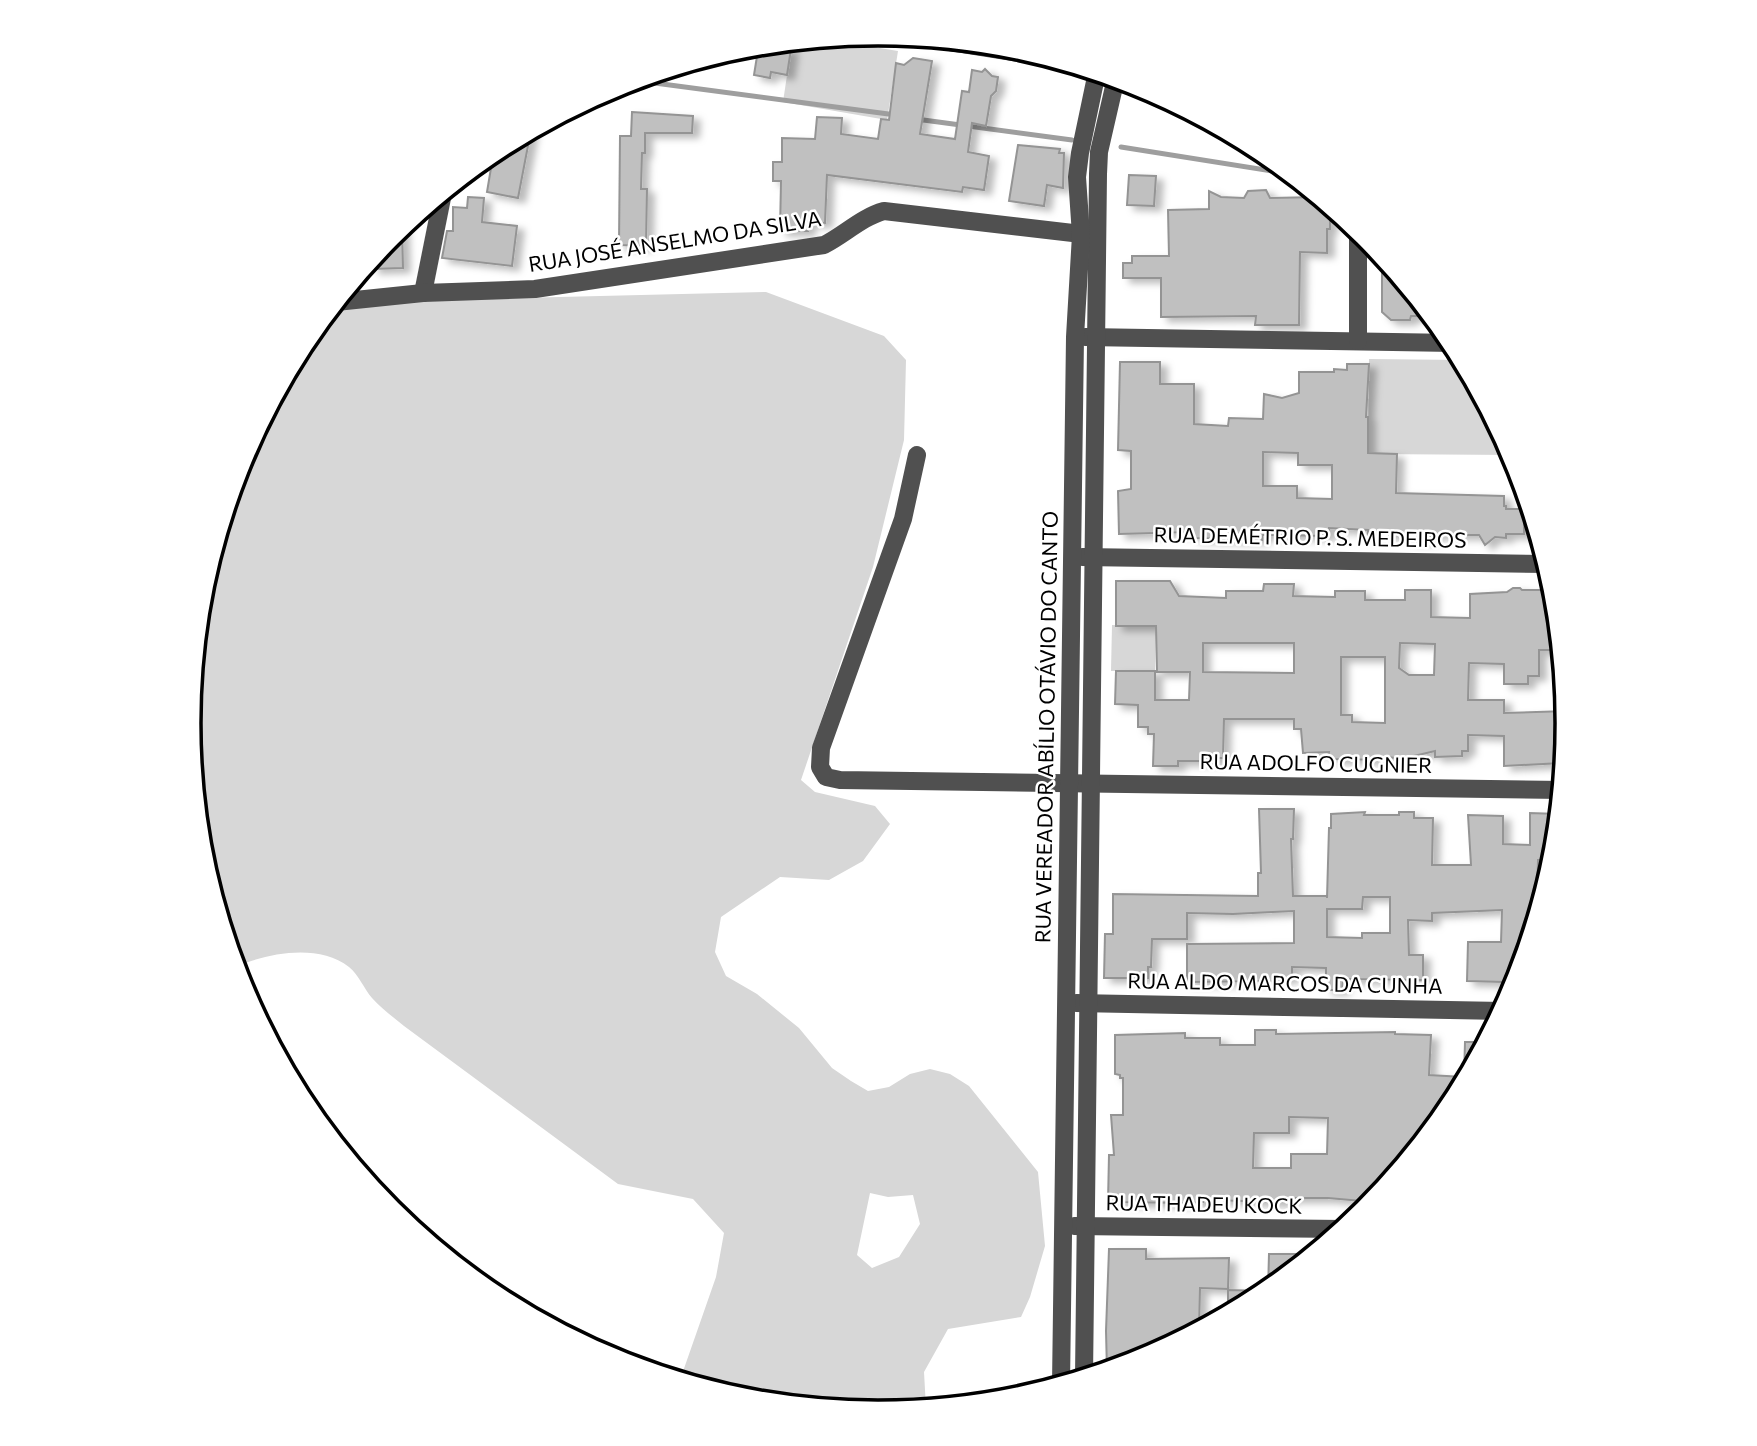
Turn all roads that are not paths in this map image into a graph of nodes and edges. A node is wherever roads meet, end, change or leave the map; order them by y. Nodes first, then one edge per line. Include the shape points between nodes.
1 (1095, 81) edge
2 (1114, 88) edge
3 (440, 207) edge
4 (1089, 235) junction
5 (1358, 244) edge
6 (423, 293) junction
7 (349, 301) edge
8 (1075, 337) junction
9 (1096, 337) junction
10 (1358, 341) junction
11 (1439, 343) edge
12 (917, 455) dead end
13 (1072, 557) junction
14 (1093, 557) junction
15 (1537, 564) edge
16 (1069, 783) junction
17 (1091, 784) junction
18 (1552, 790) edge
19 (1066, 1003) junction
20 (1088, 1003) junction
21 (1491, 1011) edge
22 (1063, 1226) junction
23 (1086, 1226) junction
24 (1328, 1229) edge
25 (1084, 1368) edge
26 (1061, 1375) edge

1 - 4 street, RUA VEREADOR ABÍLIO OTÁVIO DO CANTO via 1077,177
2 - 4 street, RUA VEREADOR ABÍLIO OTÁVIO DO CANTO via 1099,152
3 - 6 street
4 - 6 street, RUA JOSÉ ANSELMO DA SILVA via 884,211 824,245 535,289
4 - 8 street, RUA VEREADOR ABÍLIO OTÁVIO DO CANTO
4 - 9 street, RUA VEREADOR ABÍLIO OTÁVIO DO CANTO
5 - 10 street
6 - 7 street, RUA JOSÉ ANSELMO DA SILVA
8 - 9 street
8 - 13 street, RUA VEREADOR ABÍLIO OTÁVIO DO CANTO
9 - 10 street
9 - 14 street, RUA VEREADOR ABÍLIO OTÁVIO DO CANTO
10 - 11 street
12 - 16 street, RUA ADOLFO CUGNIER via 903,519 821,748 820,767 826,777 840,779
13 - 14 street, RUA DEMÉTRIO P. S. MEDEIROS
13 - 16 street, RUA VEREADOR ABÍLIO OTÁVIO DO CANTO
14 - 15 street, RUA DEMÉTRIO P. S. MEDEIROS
14 - 17 street, RUA VEREADOR ABÍLIO OTÁVIO DO CANTO
16 - 17 street, RUA ADOLFO CUGNIER
16 - 19 street, RUA VEREADOR ABÍLIO OTÁVIO DO CANTO
17 - 18 street, RUA ADOLFO CUGNIER
17 - 20 street, RUA VEREADOR ABÍLIO OTÁVIO DO CANTO
19 - 20 street, RUA ALDO MARCOS DA CUNHA
19 - 22 street, RUA VEREADOR ABÍLIO OTÁVIO DO CANTO
20 - 21 street, RUA ALDO MARCOS DA CUNHA
20 - 23 street, RUA VEREADOR ABÍLIO OTÁVIO DO CANTO
22 - 23 street, RUA THADEU KOCK
22 - 26 street, RUA VEREADOR ABÍLIO OTÁVIO DO CANTO
23 - 24 street, RUA THADEU KOCK
23 - 25 street, RUA VEREADOR ABÍLIO OTÁVIO DO CANTO

